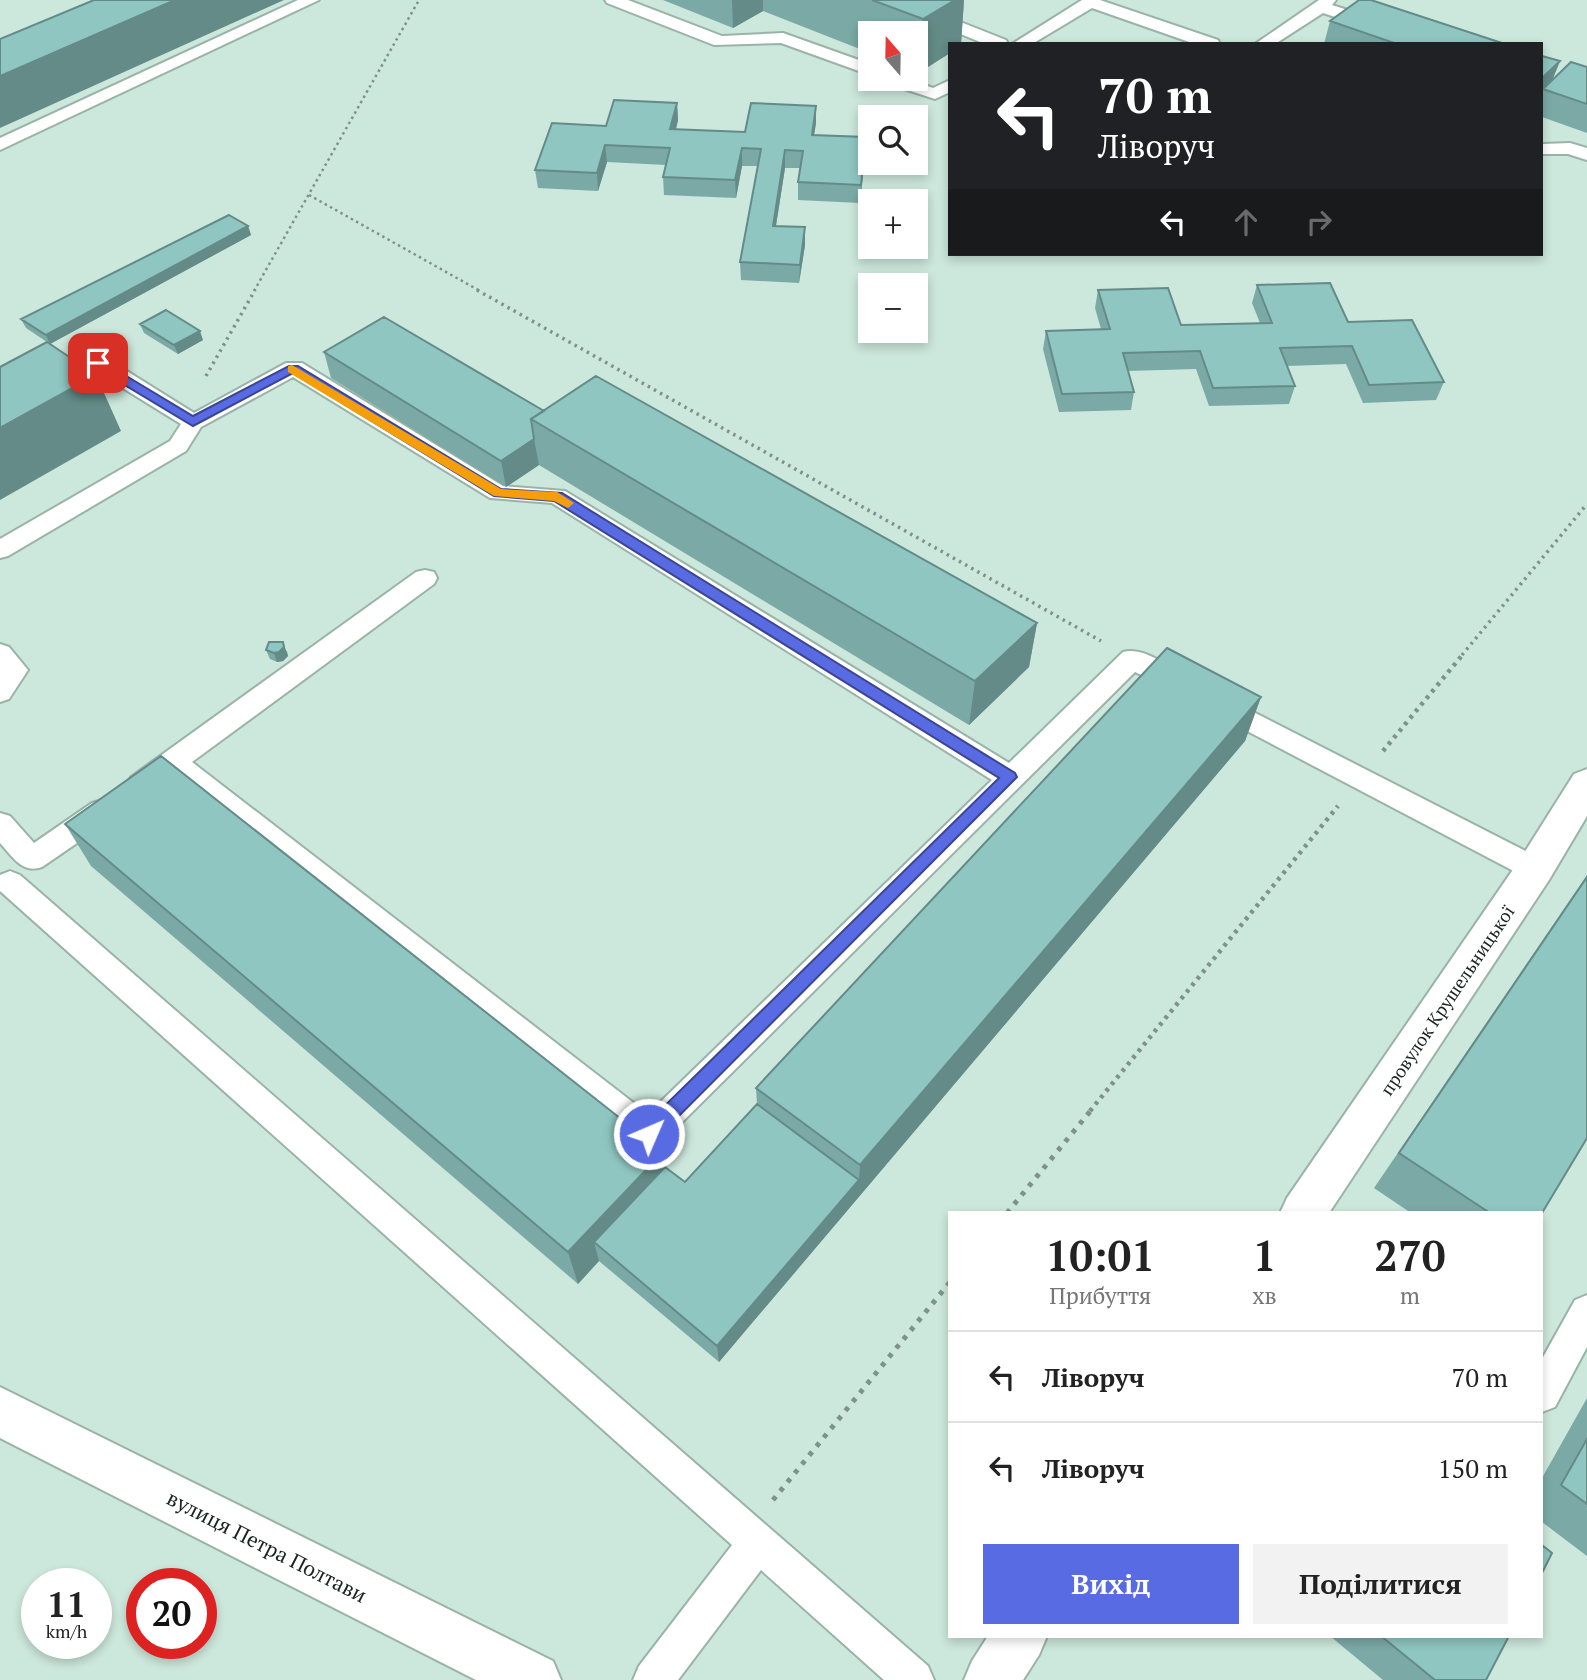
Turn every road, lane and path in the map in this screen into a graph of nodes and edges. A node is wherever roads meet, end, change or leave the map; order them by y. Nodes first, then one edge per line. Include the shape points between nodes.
1 (312, 0) edge
2 (419, 0) edge
3 (613, 0) edge
4 (891, 0) edge
5 (1087, 1) edge
6 (1324, 3) edge
7 (995, 42) edge
8 (1023, 42) edge
9 (1206, 42) edge
10 (1266, 42) edge
11 (1430, 42) edge
12 (858, 66) edge
13 (948, 86) edge
14 (926, 91) edge
15 (0, 145) edge
16 (1543, 149) edge
17 (1587, 154) edge
18 (309, 195) junction
19 (0, 414) edge
20 (188, 419) junction
21 (1587, 504) edge
22 (0, 551) edge
23 (425, 579) dead end
24 (0, 653) edge
25 (1132, 659) junction
26 (0, 692) edge
27 (173, 762) junction
28 (1009, 777) junction
29 (1361, 778) junction
30 (1587, 784) edge
31 (0, 824) edge
32 (1535, 869) junction
33 (14, 879) edge
34 (1009, 1211) edge
35 (1304, 1211) edge
36 (948, 1285) edge
37 (1587, 1312) edge
38 (1543, 1392) edge
39 (0, 1412) edge
40 (752, 1537) junction
41 (1019, 1638) edge
42 (534, 1680) edge
43 (653, 1680) edge
44 (914, 1680) edge
45 (991, 1680) edge

1 - 15 lane
2 - 18 path
3 - 12 lane via 720,41 783,38
4 - 7 lane
5 - 8 lane
5 - 9 lane
6 - 10 lane
6 - 11 lane
13 - 14 lane via 934,94
16 - 17 lane via 1570,148
18 - 20 path
18 - 25 path
19 - 20 lane via 98,363
20 - 22 lane via 178,446
20 - 28 lane via 294,368 498,493 557,496
21 - 29 path
23 - 27 lane
24 - 26 lane via 15,670
25 - 28 lane
25 - 29 lane
27 - 28 lane via 649,1134
27 - 33 lane
29 - 32 lane
29 - 34 path
30 - 32 street, провулок Крушельницької
31 - 33 lane
32 - 35 street, провулок Крушельницької
33 - 40 lane
36 - 40 path
37 - 38 lane
39 - 42 street, вулиця Петра Полтави
40 - 43 lane
40 - 44 lane
41 - 45 street

